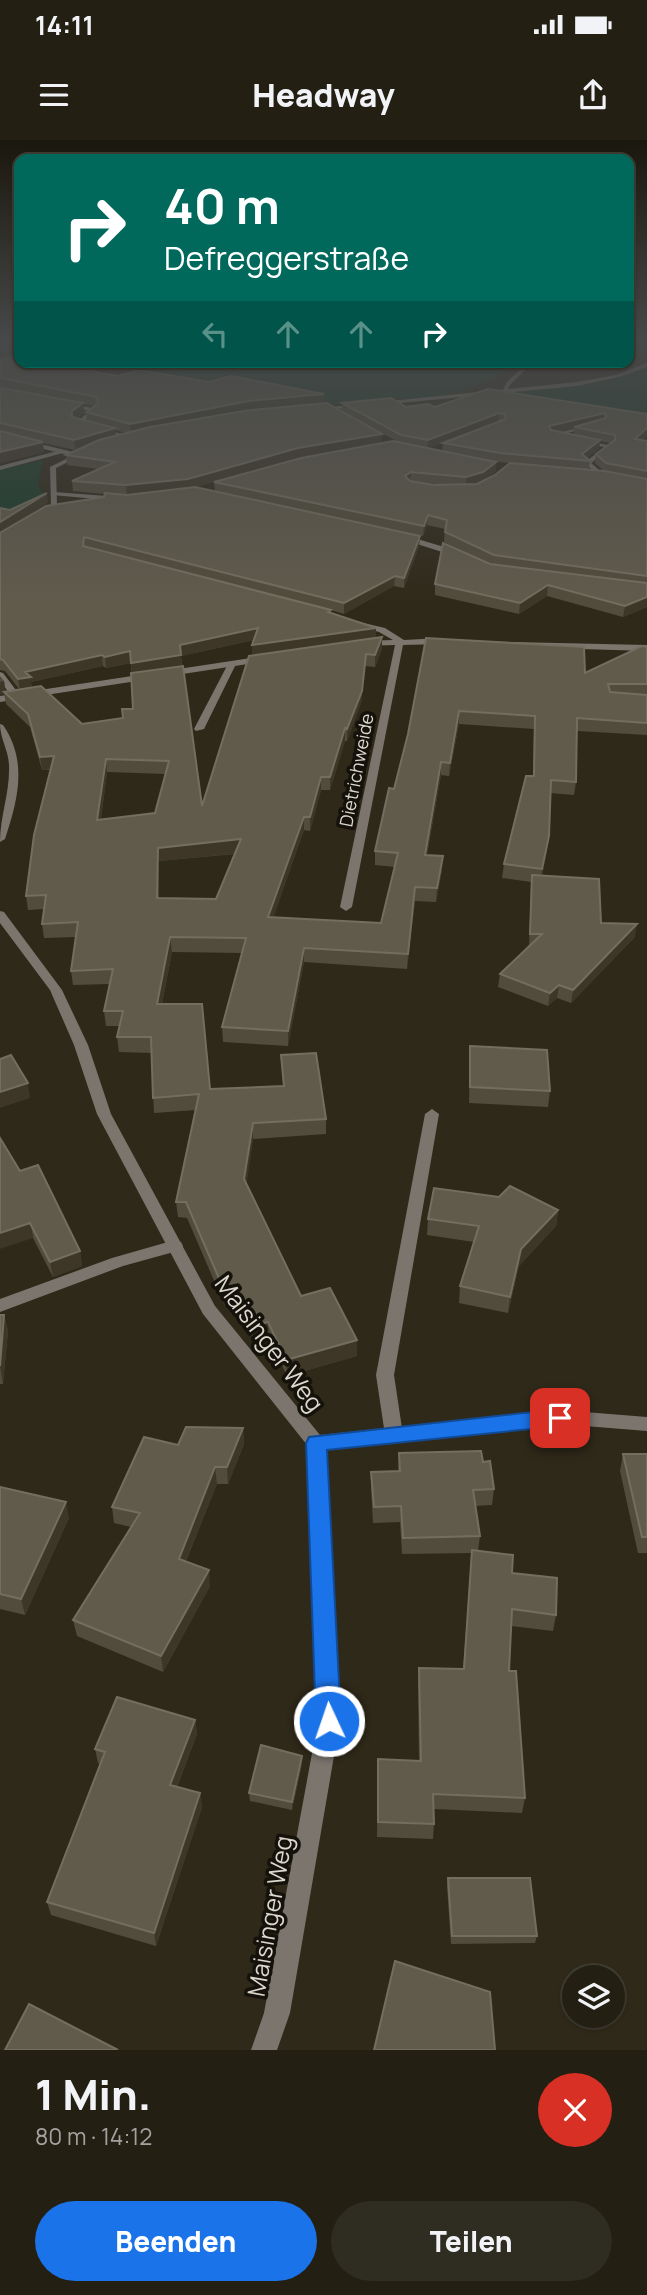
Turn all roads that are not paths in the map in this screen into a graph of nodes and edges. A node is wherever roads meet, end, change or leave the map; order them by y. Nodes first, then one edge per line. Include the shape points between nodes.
1 (94, 428) edge
2 (585, 428) edge
3 (145, 435) edge
4 (0, 436) edge
5 (133, 438) junction
6 (114, 442) edge
7 (94, 448) edge
8 (61, 452) junction
9 (77, 455) junction
10 (0, 468) edge
11 (581, 473) edge
12 (603, 476) junction
13 (614, 478) edge
14 (54, 494) junction
15 (84, 506) edge
16 (65, 509) edge
17 (50, 511) junction
18 (39, 518) edge
19 (396, 534) edge
20 (470, 560) edge
21 (349, 620) edge
22 (400, 640) junction
23 (458, 641) edge
24 (499, 643) edge
25 (354, 645) edge
26 (647, 649) edge
27 (273, 657) edge
28 (232, 664) junction
29 (0, 674) edge
30 (16, 696) junction
31 (0, 699) edge
32 (0, 727) edge
33 (199, 729) dead end
34 (0, 839) edge
35 (346, 906) dead end
36 (0, 915) edge
37 (432, 1114) dead end
38 (175, 1247) junction
39 (0, 1306) edge
40 (647, 1423) edge
41 (394, 1435) junction
42 (316, 1443) junction
43 (264, 2050) edge

1 - 5 street
2 - 12 street via 554,436 610,446 587,463
3 - 5 street
4 - 8 street
5 - 6 street
7 - 9 street
8 - 9 street
8 - 10 street
9 - 14 street via 53,467
11 - 12 street
12 - 13 street
14 - 15 street via 127,499
14 - 17 street
16 - 17 street
17 - 18 street
19 - 20 street
21 - 22 street
22 - 23 street
22 - 25 street
22 - 35 street, Dietrichweide
24 - 26 street
27 - 28 street
28 - 30 street
28 - 33 street
29 - 30 street
30 - 31 street
32 - 34 street via 12,747 14,769
36 - 38 street, Maisinger Weg via 56,990 104,1114
37 - 41 street via 385,1375
38 - 39 street via 118,1262
38 - 42 street, Maisinger Weg via 209,1310
40 - 41 street via 560,1418
41 - 42 street
42 - 43 street, Maisinger Weg via 329,1721 277,2013

